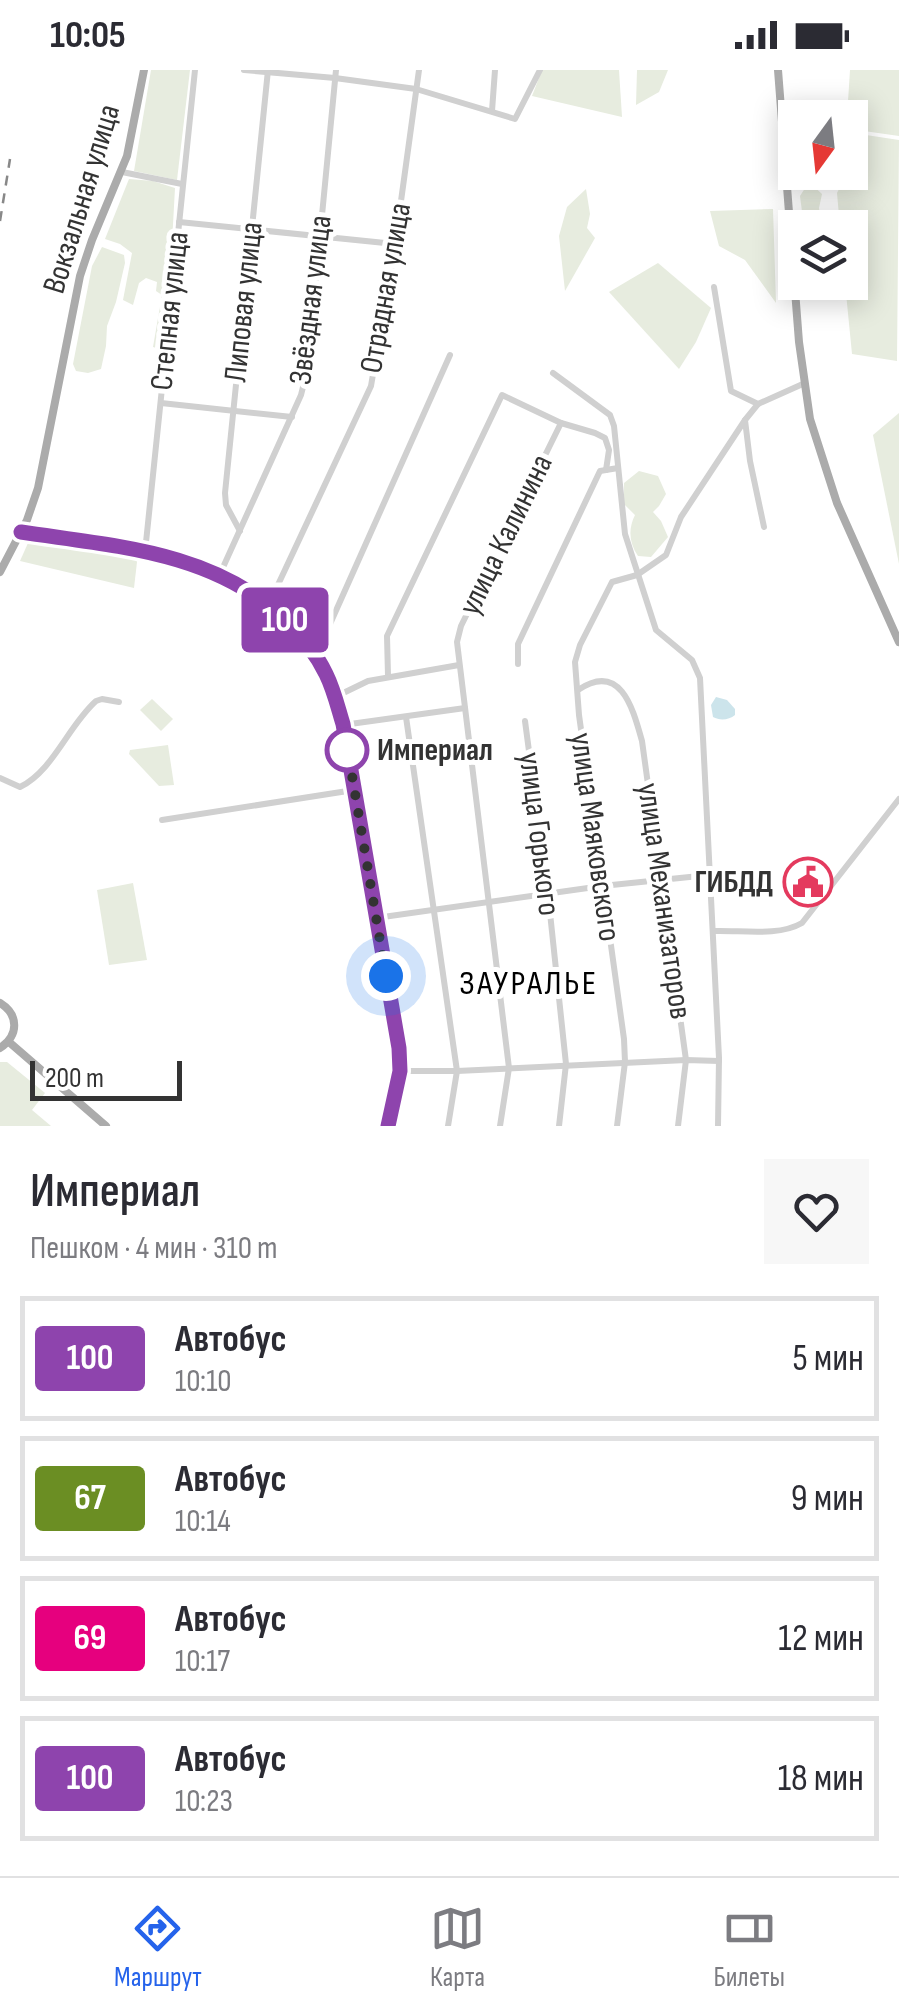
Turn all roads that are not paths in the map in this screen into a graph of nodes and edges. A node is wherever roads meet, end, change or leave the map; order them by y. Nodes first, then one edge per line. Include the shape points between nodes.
1 (144, 70) edge
2 (196, 70) edge
3 (244, 70) edge
4 (419, 70) edge
5 (495, 70) edge
6 (540, 70) edge
7 (778, 70) edge
8 (268, 72) edge
9 (336, 74) edge
10 (416, 89) junction
11 (492, 112) junction
12 (122, 172) junction
13 (182, 184) junction
14 (178, 222) junction
15 (251, 229) junction
16 (320, 235) junction
17 (396, 244) junction
18 (714, 287) dead end
19 (450, 355) dead end
20 (553, 372) dead end
21 (804, 382) junction
22 (161, 402) junction
23 (758, 404) junction
24 (232, 408) junction
25 (292, 416) junction
26 (745, 420) junction
27 (561, 423) junction
28 (618, 468) junction
29 (606, 470) junction
30 (764, 527) dead end
31 (240, 531) junction
32 (21, 532) junction
33 (144, 552) junction
34 (0, 572) edge
35 (220, 574) junction
36 (637, 575) junction
37 (269, 604) junction
38 (899, 642) edge
39 (313, 651) junction
40 (518, 664) dead end
41 (458, 665) junction
42 (388, 676) junction
43 (578, 690) junction
44 (335, 697) junction
45 (119, 702) dead end
46 (465, 708) junction
47 (406, 717) junction
48 (524, 721) dead end
49 (343, 724) junction
50 (0, 778) edge
51 (354, 790) junction
52 (899, 799) edge
53 (162, 820) dead end
54 (710, 875) junction
55 (662, 878) junction
56 (602, 886) junction
57 (548, 894) junction
58 (490, 903) junction
59 (434, 910) junction
60 (376, 918) junction
61 (714, 931) junction
62 (0, 1003) edge
63 (9, 1042) junction
64 (0, 1048) edge
65 (686, 1060) junction
66 (719, 1061) junction
67 (625, 1062) junction
68 (566, 1064) junction
69 (509, 1068) junction
70 (400, 1071) junction
71 (457, 1071) junction
72 (106, 1126) edge
73 (388, 1126) edge
74 (448, 1126) edge
75 (500, 1126) edge
76 (559, 1126) edge
77 (617, 1126) edge
78 (678, 1126) edge
79 (718, 1126) edge

1 - 12 main road, Вокзальная улица
2 - 13 street, Степная улица
3 - 8 street
4 - 10 street, Отрадная улица
5 - 11 street
6 - 11 street via 515,119
7 - 21 main road
8 - 9 street
8 - 15 street, Липовая улица
9 - 10 street
9 - 16 street, Звёздная улица
10 - 11 street
10 - 17 street, Отрадная улица
12 - 13 street
12 - 32 main road, Вокзальная улица via 84,259 42,471
13 - 14 street, Степная улица
14 - 15 street
14 - 22 street, Степная улица
15 - 16 street
15 - 24 street, Липовая улица
16 - 17 street
16 - 25 street, Звёздная улица via 307,371
17 - 37 street, Отрадная улица via 371,386
18 - 23 street via 731,390
19 - 39 street
20 - 28 street via 610,415
21 - 23 street
21 - 38 main road via 827,477
22 - 24 street
22 - 33 street, Степная улица
23 - 26 street, улица Маяковского
24 - 25 street
24 - 31 street, Липовая улица via 226,506
25 - 31 street, Звёздная улица
26 - 30 street
26 - 36 street, улица Маяковского via 681,517 666,555
27 - 29 street via 605,438
27 - 41 street, улица Калинина via 461,626
27 - 42 street via 502,395 388,636
28 - 29 street
28 - 36 street
29 - 40 street via 518,644
31 - 35 street, Звёздная улица
32 - 33 street
32 - 34 main road, Вокзальная улица
33 - 35 street
35 - 37 street
36 - 43 street, улица Маяковского via 612,582 580,644 574,662
36 - 54 street via 656,630 692,660 700,678
37 - 39 street
39 - 44 street
41 - 42 street
41 - 46 street, улица Калинина
42 - 44 street
43 - 55 street, улица Механизаторов via 602,680 624,692 633,709
43 - 56 street, улица Маяковского
44 - 49 street
45 - 50 street via 96,701 30,783 20,788
46 - 47 street
46 - 58 street, улица Калинина
47 - 49 street
47 - 59 street
48 - 57 street, улица Горького
49 - 51 street
51 - 53 street
51 - 60 street
52 - 61 street via 802,923
54 - 55 street
54 - 61 street
55 - 56 street
55 - 65 street, улица Механизаторов
56 - 57 street
56 - 67 street, улица Маяковского
57 - 58 street
57 - 68 street, улица Горького
58 - 59 street
58 - 69 street, улица Калинина
59 - 60 street
59 - 71 street
60 - 70 street
61 - 66 street
62 - 63 main road via 14,1018
63 - 64 main road
63 - 72 main road
65 - 66 street
65 - 67 street
65 - 78 street, улица Механизаторов
66 - 79 street
67 - 68 street
67 - 77 street, улица Маяковского
68 - 69 street
68 - 76 street, улица Горького
69 - 71 street
69 - 75 street, улица Калинина
70 - 71 street
70 - 73 street
71 - 74 street

